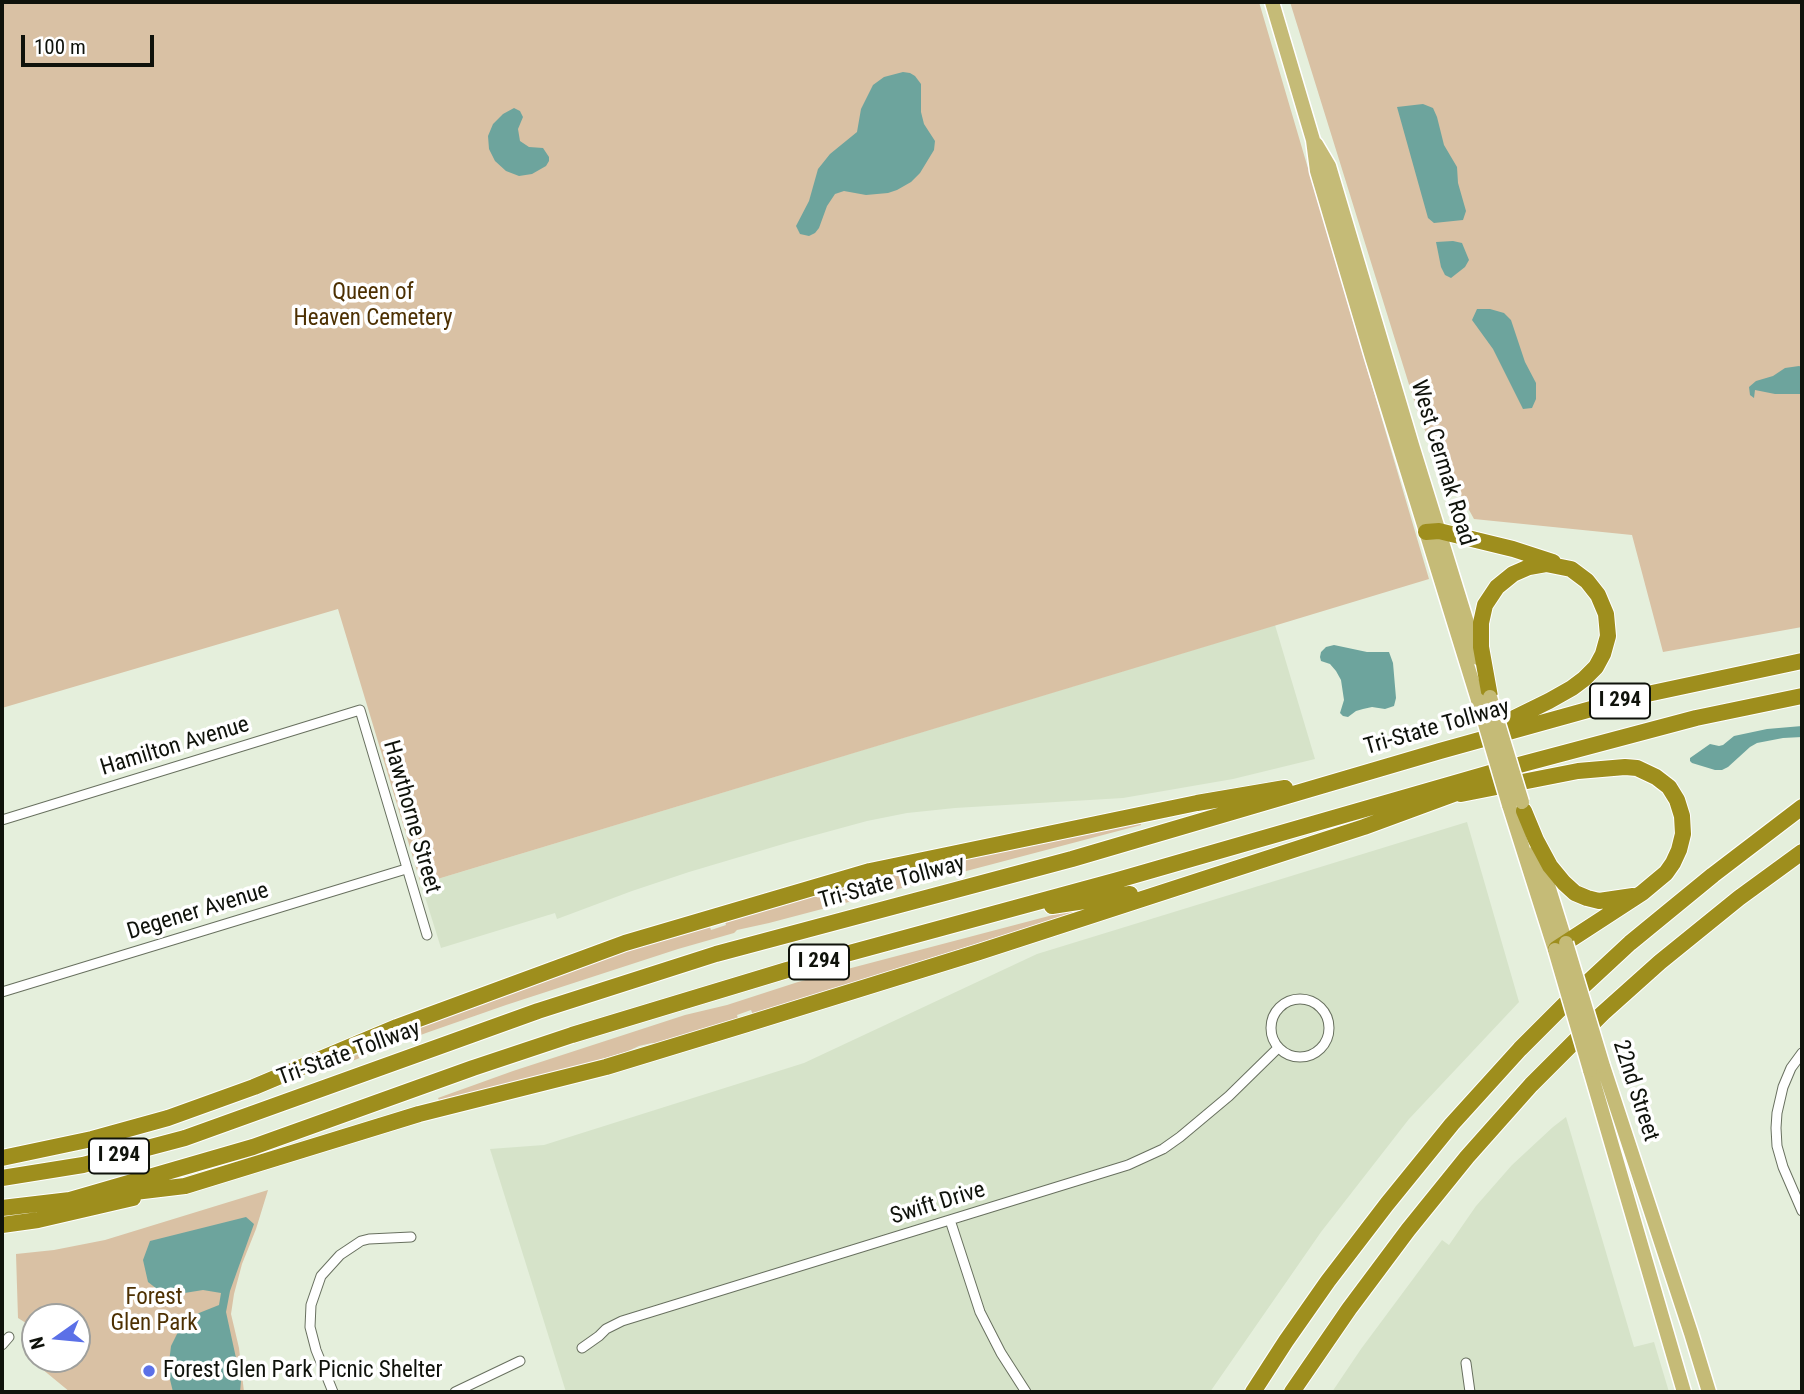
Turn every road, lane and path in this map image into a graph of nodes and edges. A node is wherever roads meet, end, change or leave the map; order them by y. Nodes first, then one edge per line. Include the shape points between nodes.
1 (1272, 2) edge
2 (1432, 531) junction
3 (1571, 569) junction
4 (1802, 661) edge
5 (1802, 696) edge
6 (1484, 698) junction
7 (360, 710) joint
8 (1575, 750) junction
9 (1440, 751) junction
10 (1370, 771) junction
11 (1438, 800) junction
12 (1518, 806) junction
13 (1802, 807) edge
14 (2, 820) edge
15 (1802, 852) edge
16 (406, 869) junction
17 (1201, 880) junction
18 (1642, 894) junction
19 (1015, 908) junction
20 (426, 935) dead end
21 (1560, 947) junction
22 (2, 992) edge
23 (1278, 1048) junction
24 (1802, 1053) edge
25 (1597, 1068) junction
26 (2, 1158) edge
27 (2, 1178) edge
28 (185, 1186) junction
29 (70, 1200) junction
30 (2, 1208) edge
31 (1802, 1211) edge
32 (950, 1220) junction
33 (2, 1225) edge
34 (411, 1237) dead end
35 (9, 1337) dead end
36 (2, 1345) edge
37 (582, 1348) dead end
38 (520, 1361) dead end
39 (1466, 1363) dead end
40 (333, 1392) edge
41 (455, 1392) edge
42 (1026, 1392) edge
43 (1253, 1392) edge
44 (1292, 1392) edge
45 (1470, 1392) edge
46 (1684, 1392) edge
47 (1709, 1392) edge

1 - 2 main road, West Cermak Road via 1313,140 1329,166
2 - 3 highway
2 - 6 main road, West Cermak Road
3 - 6 highway via 1546,564 1529,567 1497,587 1485,605 1481,623
3 - 9 highway via 1598,595 1606,614 1608,636 1596,667 1549,701
4 - 9 highway, Tri-State Tollway / I 294 via 1638,696
5 - 8 highway, I 294
6 - 12 main road, West Cermak Road, bridge
7 - 14 street, Hamilton Avenue
7 - 16 street, Hawthorne Street
8 - 11 highway
8 - 19 highway, I 294
9 - 10 highway, Tri-State Tollway / I 294
10 - 26 highway via 870,871 625,943 168,1118
10 - 27 highway, Tri-State Tollway / I 294 via 632,980 173,1141 83,1165
11 - 17 highway
11 - 18 highway via 1597,768 1637,768 1669,787 1682,816 1683,834 1673,863
12 - 18 highway via 1550,866 1575,893 1600,901
12 - 21 main road, 22nd Street
13 - 43 highway via 1630,943 1520,1049 1379,1214
15 - 44 highway via 1660,962 1531,1085 1408,1230
16 - 20 street, Hawthorne Street
16 - 22 street, Degener Avenue
17 - 19 highway via 1088,902
17 - 28 highway via 606,1067 418,1114
18 - 21 highway
19 - 29 highway, I 294 via 585,1031 253,1147
21 - 25 main road, 22nd Street, bridge
23 - 23 street via 1302,1058 1322,1048 1329,1026 1321,1008 1303,999 1279,1008 1270,1032
23 - 32 street, Swift Drive via 1202,1120 1146,1158
24 - 31 street via 1783,1087 1776,1128 1783,1167
25 - 46 main road, 22nd Street
25 - 47 main road, 22nd Street
28 - 29 highway
28 - 33 highway
29 - 30 highway, I 294
32 - 37 street, Swift Drive via 622,1321
32 - 42 street via 980,1312
34 - 40 street via 361,1241 321,1276 311,1304 310,1327
35 - 36 street
38 - 41 street
39 - 45 street

